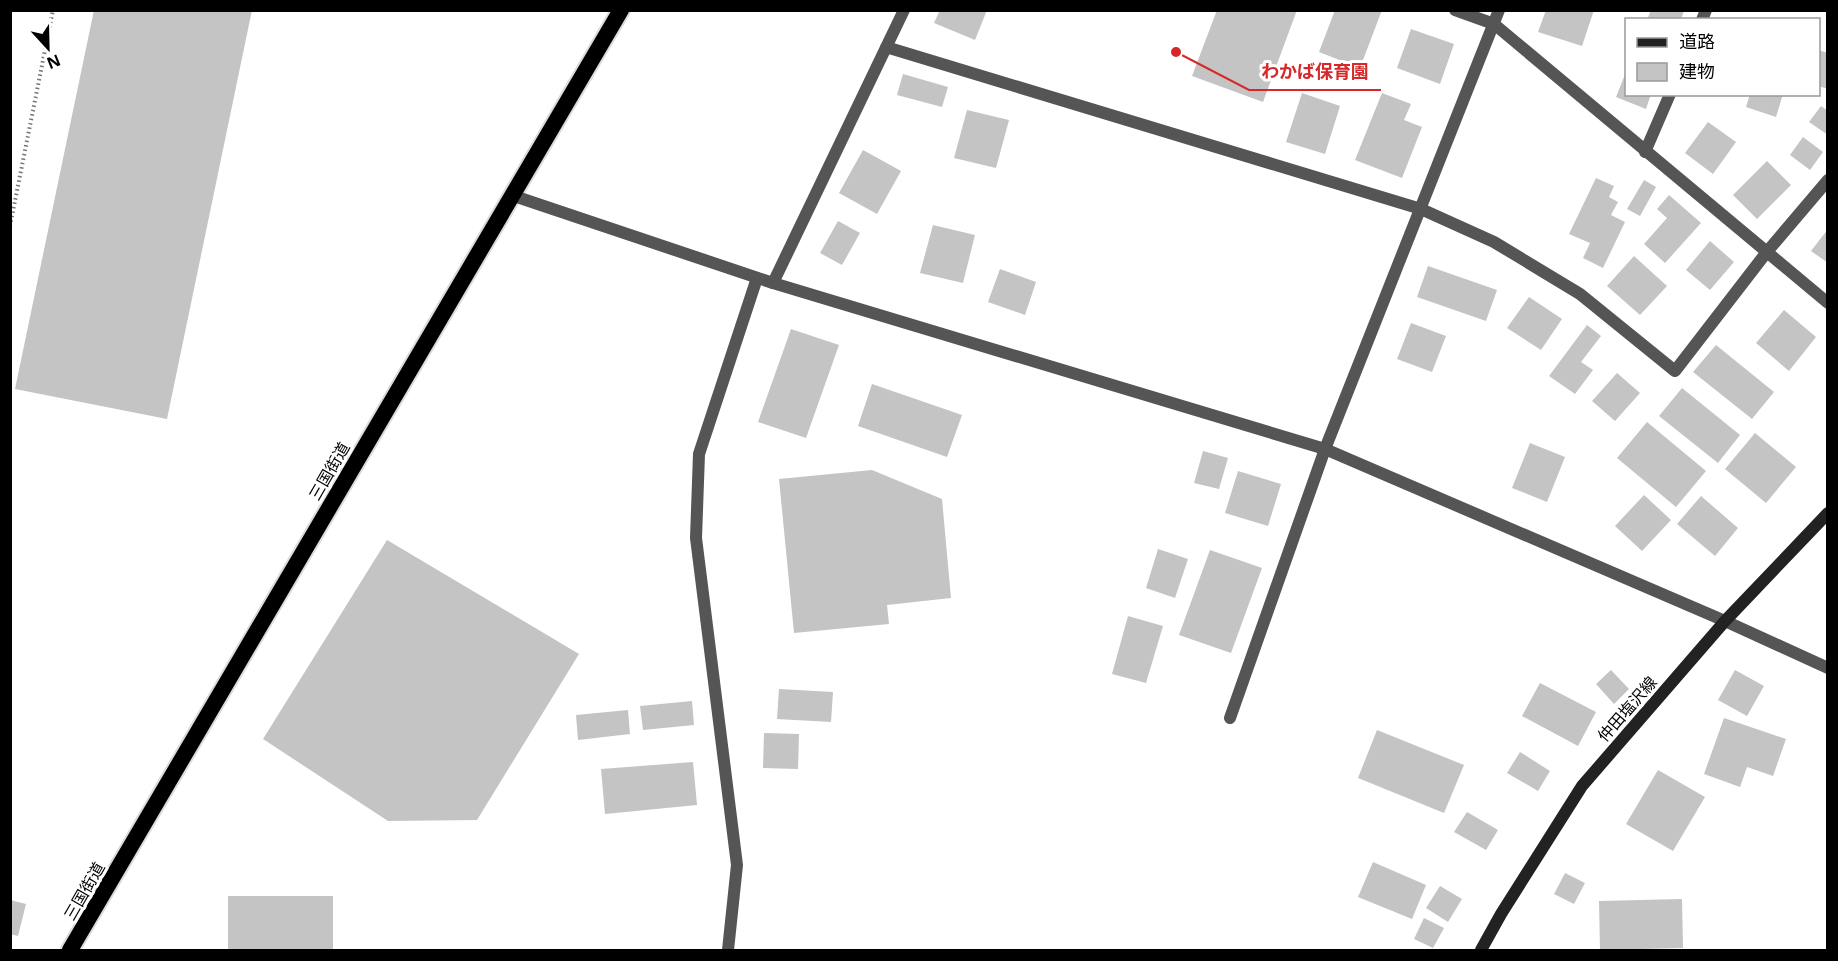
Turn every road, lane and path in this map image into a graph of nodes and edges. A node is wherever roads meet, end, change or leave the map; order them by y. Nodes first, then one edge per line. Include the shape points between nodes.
1 (53, 10) edge
2 (621, 10) edge
3 (904, 10) edge
4 (1455, 10) edge
5 (1499, 10) edge
6 (1494, 24) junction
7 (886, 47) junction
8 (1669, 96) edge
9 (1645, 152) junction
10 (1827, 180) edge
11 (511, 195) junction
12 (1420, 209) junction
13 (10, 226) edge
14 (1766, 253) junction
15 (757, 278) junction
16 (773, 283) junction
17 (1827, 303) edge
18 (1325, 449) junction
19 (1827, 513) edge
20 (1725, 621) junction
21 (1827, 668) edge
22 (1230, 718) dead end
23 (70, 951) edge
24 (728, 951) edge
25 (1481, 951) edge

1 - 13 path
2 - 11 highway, 三国街道
3 - 7 street
4 - 6 street
5 - 6 street
6 - 9 street
6 - 12 street
7 - 12 street
7 - 16 street
8 - 9 street
9 - 14 street
10 - 14 street
11 - 15 street
11 - 23 highway, 三国街道
12 - 14 street via 1494,242 1580,294 1675,371
12 - 18 street
14 - 17 street
15 - 16 street
15 - 24 street via 699,454 696,538 737,865
16 - 18 street
18 - 20 street
18 - 22 street
19 - 20 main road, 仲田塩沢線
20 - 21 street
20 - 25 main road, 仲田塩沢線 via 1582,786

